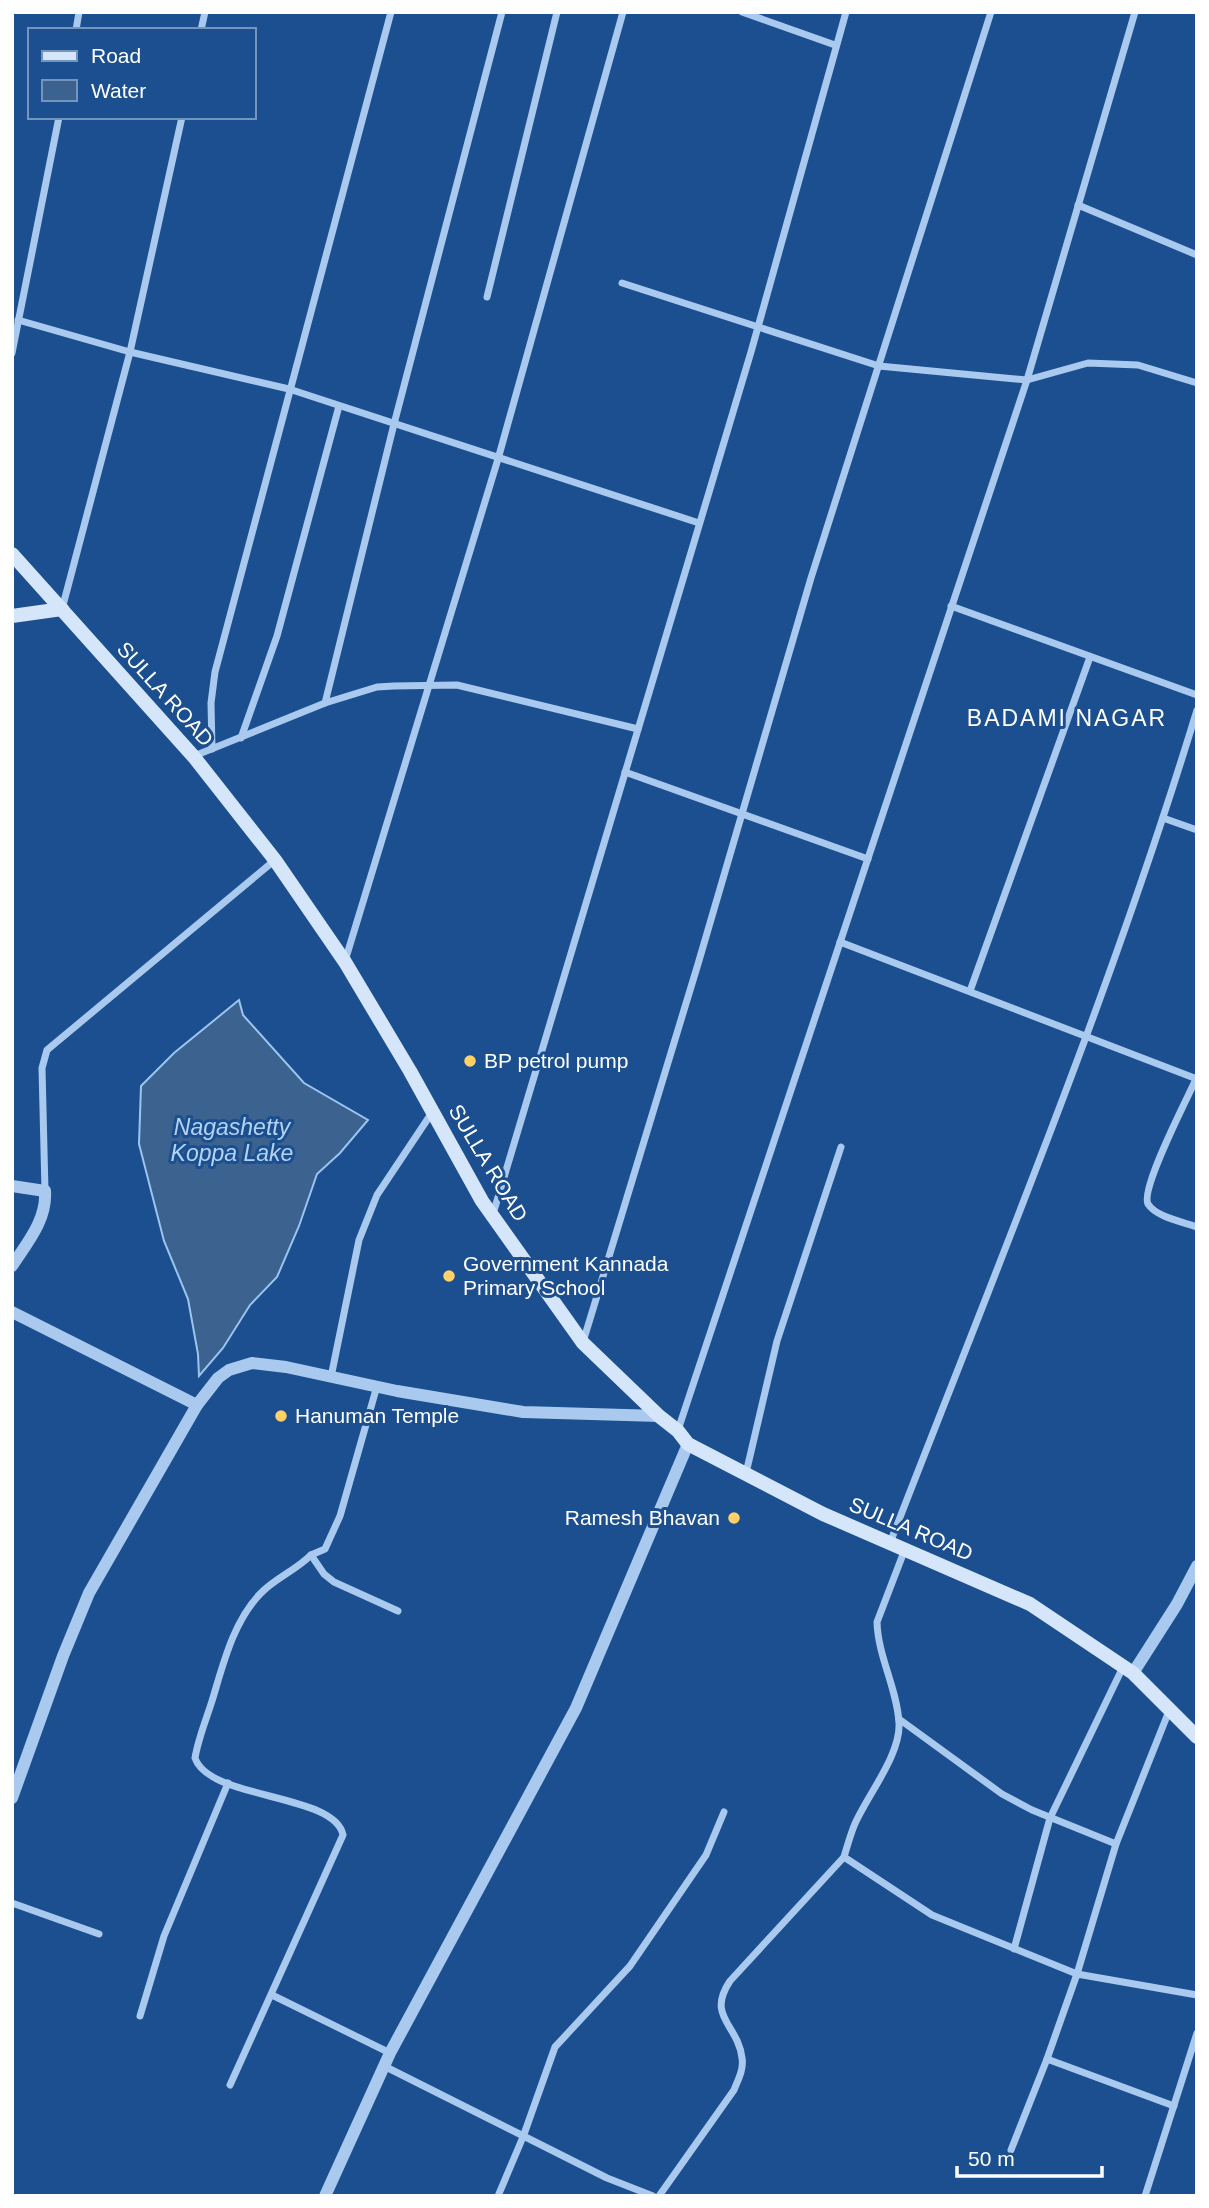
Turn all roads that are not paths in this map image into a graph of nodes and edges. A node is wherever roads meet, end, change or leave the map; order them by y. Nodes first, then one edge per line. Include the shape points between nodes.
1 (391, 12) edge
2 (502, 12) edge
3 (557, 12) edge
4 (623, 12) edge
5 (742, 12) edge
6 (846, 12) edge
7 (991, 12) edge
8 (1135, 12) edge
9 (835, 45) junction
10 (58, 119) edge
11 (182, 119) edge
12 (1078, 205) junction
13 (1197, 255) edge
14 (622, 284) dead end
15 (487, 297) dead end
16 (19, 320) junction
17 (758, 325) junction
18 (130, 352) junction
19 (12, 353) edge
20 (879, 366) junction
21 (1027, 380) junction
22 (1197, 383) edge
23 (289, 389) junction
24 (339, 406) junction
25 (394, 424) junction
26 (498, 459) junction
27 (699, 523) junction
28 (12, 554) edge
29 (951, 606) junction
30 (62, 609) junction
31 (12, 616) edge
32 (1090, 657) junction
33 (429, 686) junction
34 (1197, 695) edge
35 (325, 703) junction
36 (1197, 710) edge
37 (638, 729) junction
38 (241, 738) junction
39 (212, 749) junction
40 (194, 757) junction
41 (625, 772) junction
42 (741, 815) junction
43 (1163, 818) junction
44 (1197, 830) edge
45 (867, 859) junction
46 (275, 860) junction
47 (840, 942) junction
48 (345, 962) junction
49 (970, 991) junction
50 (1087, 1035) junction
51 (1197, 1078) edge
52 (433, 1111) junction
53 (841, 1147) dead end
54 (12, 1186) edge
55 (45, 1191) junction
56 (493, 1216) junction
57 (1197, 1227) edge
58 (12, 1266) edge
59 (12, 1312) edge
60 (583, 1343) junction
61 (331, 1378) junction
62 (377, 1385) junction
63 (197, 1405) junction
64 (659, 1416) junction
65 (678, 1431) junction
66 (688, 1444) junction
67 (746, 1474) junction
68 (890, 1543) junction
69 (905, 1549) junction
70 (310, 1555) junction
71 (1196, 1571) edge
72 (398, 1611) dead end
73 (1128, 1670) junction
74 (1169, 1712) junction
75 (899, 1719) junction
76 (1197, 1737) edge
77 (228, 1783) junction
78 (12, 1798) edge
79 (724, 1812) dead end
80 (1050, 1818) junction
81 (1115, 1844) junction
82 (844, 1857) junction
83 (12, 1903) edge
84 (99, 1934) dead end
85 (1014, 1949) junction
86 (1077, 1974) junction
87 (272, 1995) junction
88 (1197, 1996) edge
89 (140, 2016) dead end
90 (1197, 2033) edge
91 (390, 2053) junction
92 (1048, 2059) junction
93 (384, 2066) junction
94 (230, 2085) dead end
95 (1174, 2106) junction
96 (523, 2137) junction
97 (1011, 2150) dead end
98 (325, 2196) edge
99 (498, 2196) edge
100 (653, 2196) edge
101 (659, 2196) edge
102 (1145, 2196) edge

1 - 23 street
2 - 25 street
3 - 15 street
4 - 26 street
5 - 9 street
6 - 9 street
7 - 20 street
8 - 12 street
9 - 17 street
10 - 16 street
11 - 18 street
12 - 13 street
12 - 21 street
14 - 17 street
16 - 18 street
16 - 19 street
17 - 20 street
17 - 27 street
18 - 23 street
18 - 30 street
20 - 21 street
20 - 42 street
21 - 22 street via 1088,363 1138,365
21 - 29 street
23 - 24 street
23 - 39 street via 215,672
24 - 25 street
24 - 38 street via 277,636
25 - 26 street
25 - 35 street
26 - 27 street
26 - 33 street
27 - 37 street
28 - 30 main road, SULLA ROAD
29 - 32 street
29 - 45 street
30 - 31 main road
30 - 40 main road, SULLA ROAD
32 - 34 street
32 - 49 street
33 - 35 street via 377,687
33 - 37 street via 457,685
33 - 48 street
35 - 38 street
36 - 43 street
37 - 41 street
38 - 39 street
39 - 40 street
40 - 46 main road, SULLA ROAD
41 - 42 street
41 - 56 street
42 - 45 street
42 - 60 street
43 - 44 street
43 - 50 street
45 - 47 street
46 - 48 main road, SULLA ROAD
46 - 55 street via 47,1050 41,1068
47 - 49 street
47 - 65 street
48 - 52 main road, SULLA ROAD
49 - 50 street
50 - 51 street
50 - 68 street
51 - 57 street via 1146,1198 1160,1213
52 - 56 main road, SULLA ROAD
52 - 61 street via 377,1195 359,1240
53 - 67 street via 777,1341
54 - 55 street
55 - 58 street via 41,1218
56 - 60 main road, SULLA ROAD
59 - 63 street
60 - 64 main road, SULLA ROAD
61 - 62 street
61 - 63 street via 252,1363 218,1378
62 - 64 street via 523,1412
62 - 70 street via 340,1516 325,1549
63 - 78 street via 89,1593
64 - 65 main road, SULLA ROAD
65 - 66 main road, SULLA ROAD
66 - 67 main road, SULLA ROAD
66 - 91 street via 576,1708
67 - 68 main road, SULLA ROAD
68 - 69 main road, SULLA ROAD
69 - 73 main road, SULLA ROAD via 1030,1604
69 - 75 street via 877,1622
70 - 72 street via 334,1581
70 - 77 street via 258,1596 228,1650 195,1758 205,1773
71 - 73 street
73 - 74 main road, SULLA ROAD
73 - 80 street
74 - 76 main road, SULLA ROAD
74 - 81 street
75 - 80 street via 1003,1794
75 - 82 street via 896,1741 854,1826
77 - 87 street via 321,1812 342,1827 340,1847
77 - 89 street via 164,1936
79 - 96 street via 706,1855 630,1966 555,2047
80 - 81 street
80 - 85 street
81 - 86 street
82 - 85 street via 932,1915
82 - 101 street via 721,1993 722,2015 743,2060 741,2074
83 - 84 street
85 - 86 street
86 - 88 street
86 - 92 street
87 - 91 street
87 - 94 street
90 - 95 street
91 - 93 street
92 - 95 street
92 - 97 street
93 - 96 street
93 - 98 street
95 - 102 street
96 - 99 street
96 - 100 street

